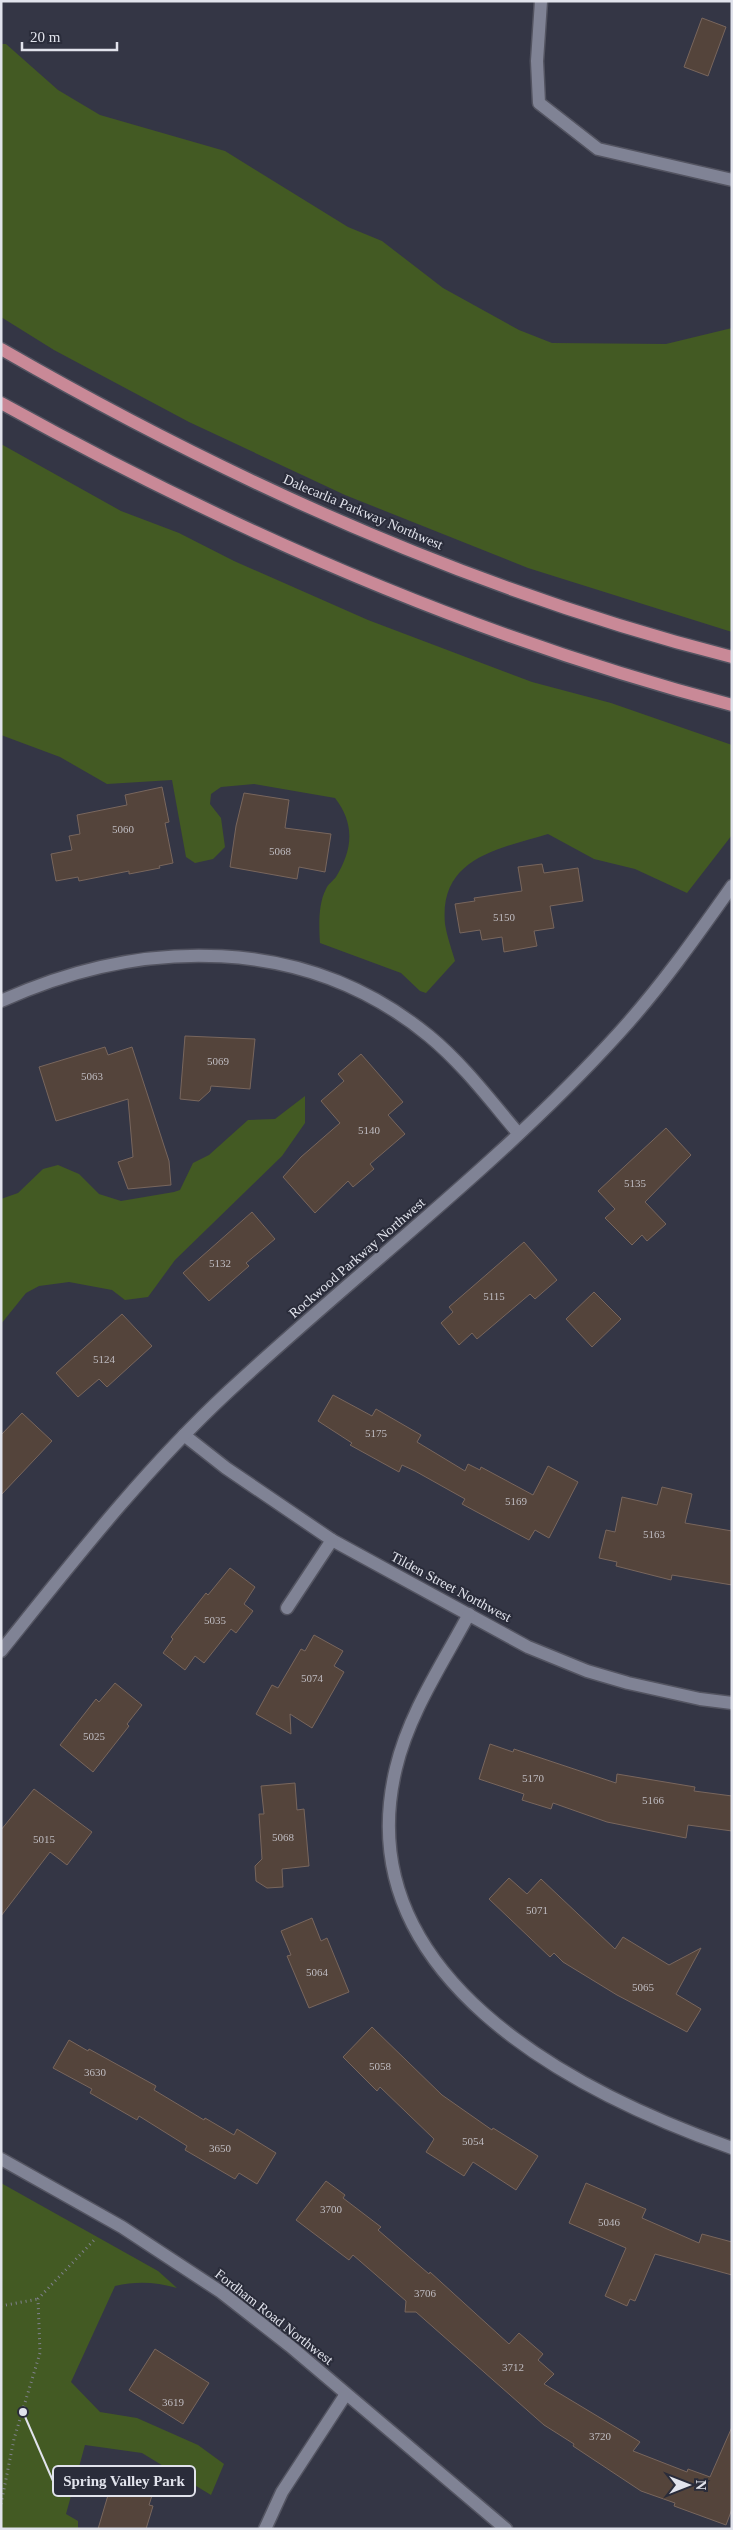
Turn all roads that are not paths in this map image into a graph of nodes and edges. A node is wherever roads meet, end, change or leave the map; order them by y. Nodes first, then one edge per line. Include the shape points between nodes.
1 (541, 1) edge
2 (732, 180) edge
3 (1, 350) edge
4 (1, 403) edge
5 (732, 657) edge
6 (732, 705) edge
7 (732, 886) edge
8 (1, 1001) edge
9 (518, 1133) junction
10 (184, 1435) junction
11 (332, 1540) junction
12 (287, 1608) dead end
13 (468, 1614) junction
14 (1, 1651) edge
15 (732, 1703) edge
16 (732, 2148) edge
17 (1, 2159) edge
18 (346, 2394) junction
19 (265, 2529) edge
20 (506, 2529) edge

1 - 2 street via 537,61 539,103 598,149
3 - 5 main road, Dalecarlia Parkway Northwest via 161,436 330,516 550,602
4 - 6 main road via 138,476 310,558 542,648
7 - 9 street, Rockwood Parkway Northwest via 671,970 623,1028
8 - 9 street via 92,970 159,956 217,955 288,966 340,983 403,1017 450,1055
9 - 10 street, Rockwood Parkway Northwest
10 - 11 street, Tilden Street Northwest via 226,1468
10 - 14 street, Rockwood Parkway Northwest via 95,1534
11 - 12 street
11 - 13 street, Tilden Street Northwest
13 - 15 street, Tilden Street Northwest via 528,1647 587,1671 648,1688
13 - 16 street via 410,1728 393,1784 390,1833 394,1866 414,1927 434,1960 459,1991 521,2042 583,2082 626,2104 670,2125
17 - 18 street, Fordham Road Northwest via 111,2220 220,2292
18 - 19 street via 282,2492
18 - 20 street, Fordham Road Northwest

